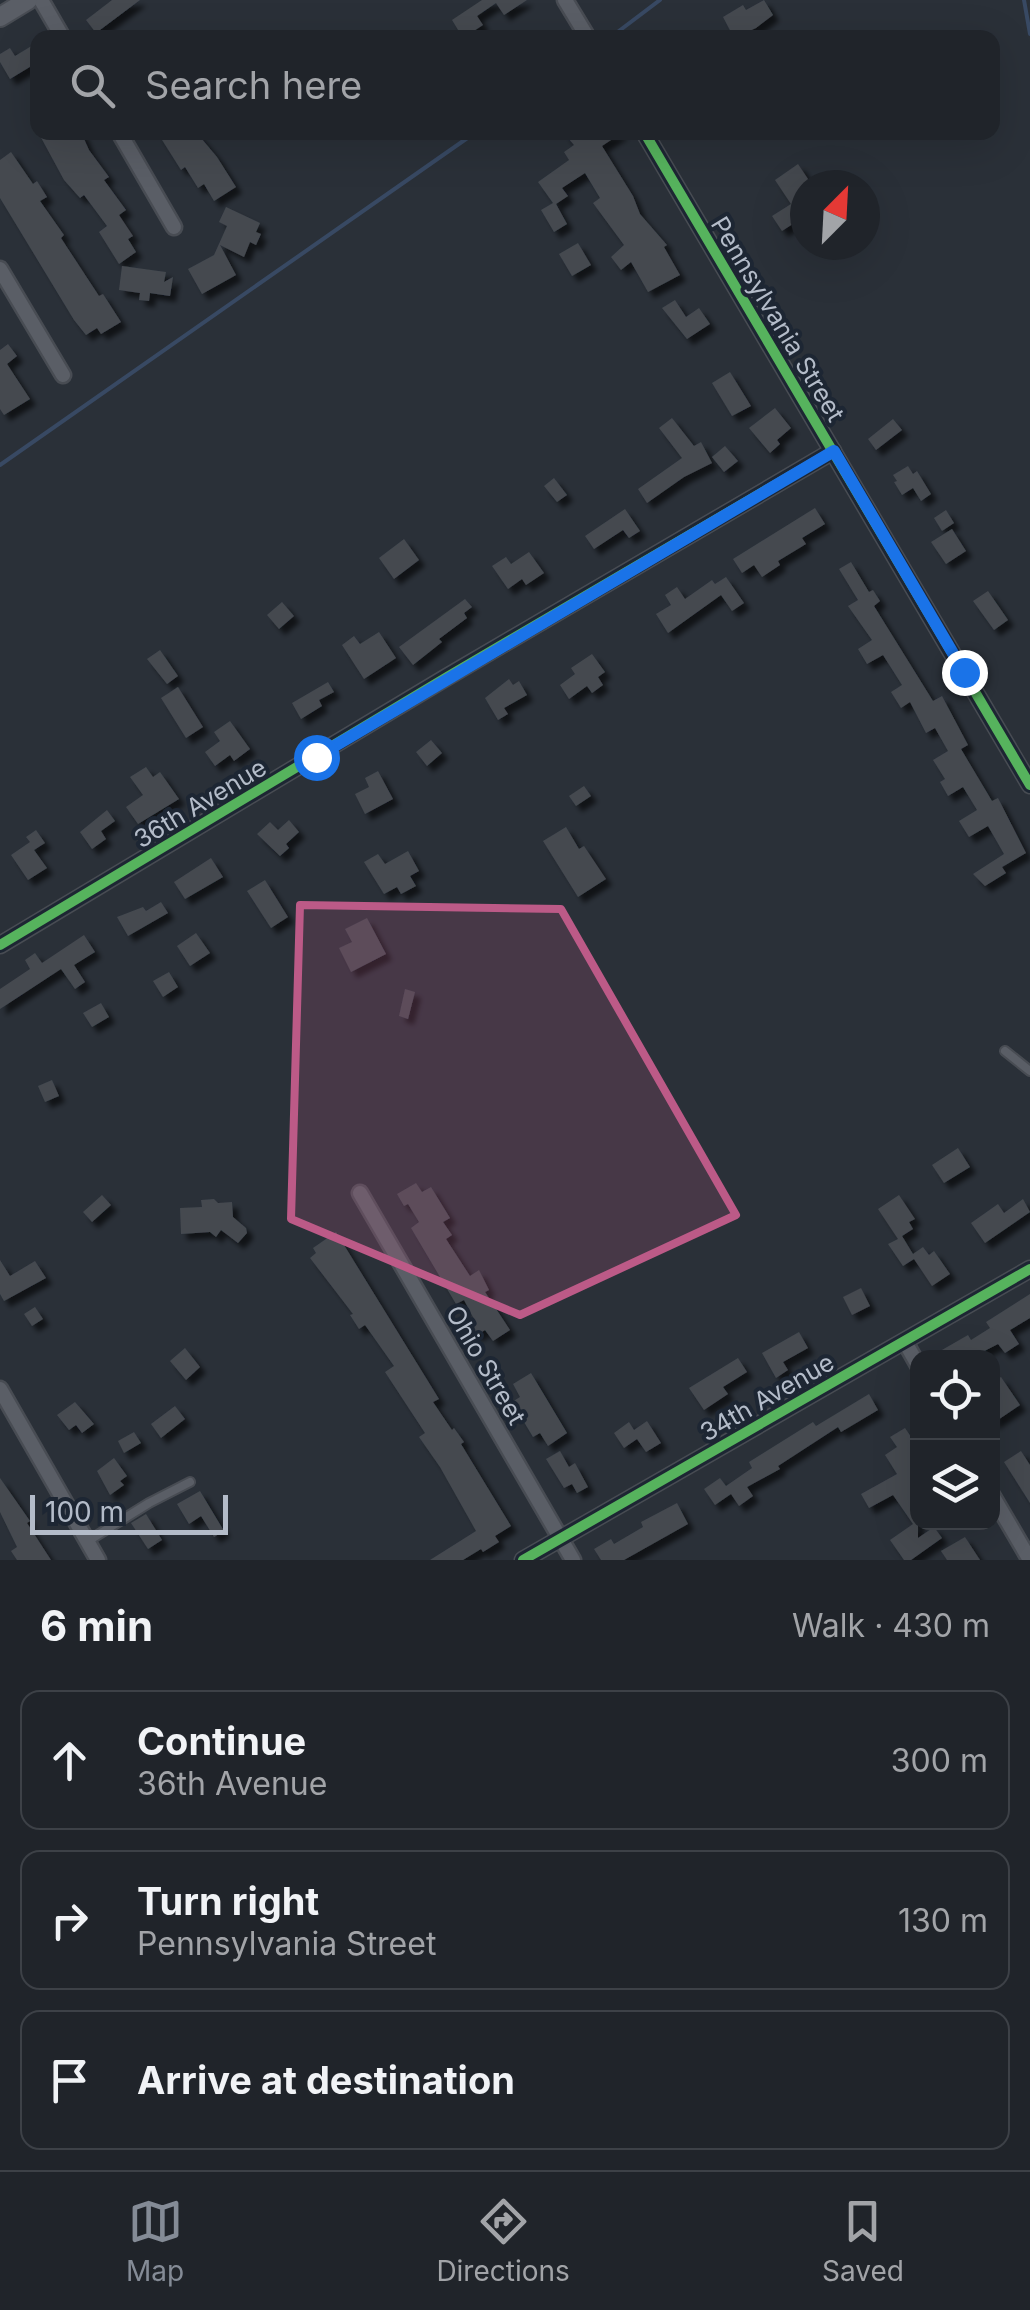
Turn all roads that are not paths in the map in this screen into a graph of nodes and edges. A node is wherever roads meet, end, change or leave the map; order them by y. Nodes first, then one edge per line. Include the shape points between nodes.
1 (28, 0) edge
2 (42, 0) edge
3 (565, 0) edge
4 (0, 17) edge
5 (59, 30) edge
6 (583, 30) edge
7 (124, 140) edge
8 (649, 140) edge
9 (174, 227) dead end
10 (0, 268) edge
11 (64, 376) dead end
12 (834, 451) junction
13 (1030, 784) edge
14 (0, 944) edge
15 (1005, 1051) dead end
16 (1030, 1071) edge
17 (360, 1193) dead end
18 (1030, 1269) edge
19 (904, 1342) junction
20 (910, 1351) edge
21 (0, 1389) edge
22 (190, 1482) dead end
23 (1000, 1509) edge
24 (560, 1538) junction
25 (88, 1542) junction
26 (98, 1560) edge
27 (523, 1560) edge
28 (573, 1560) edge
29 (1030, 1560) edge

1 - 4 street
2 - 5 street
3 - 6 street
7 - 9 street
8 - 12 street, Pennsylvania Street
10 - 11 street
12 - 13 street, Pennsylvania Street
12 - 14 street, 36th Avenue
15 - 16 lane
17 - 24 street, Ohio Street
18 - 19 street, 34th Avenue
19 - 20 street
19 - 24 street, 34th Avenue
21 - 25 street
22 - 25 lane
23 - 29 street
24 - 27 street, 34th Avenue
24 - 28 street, Ohio Street
25 - 26 street

